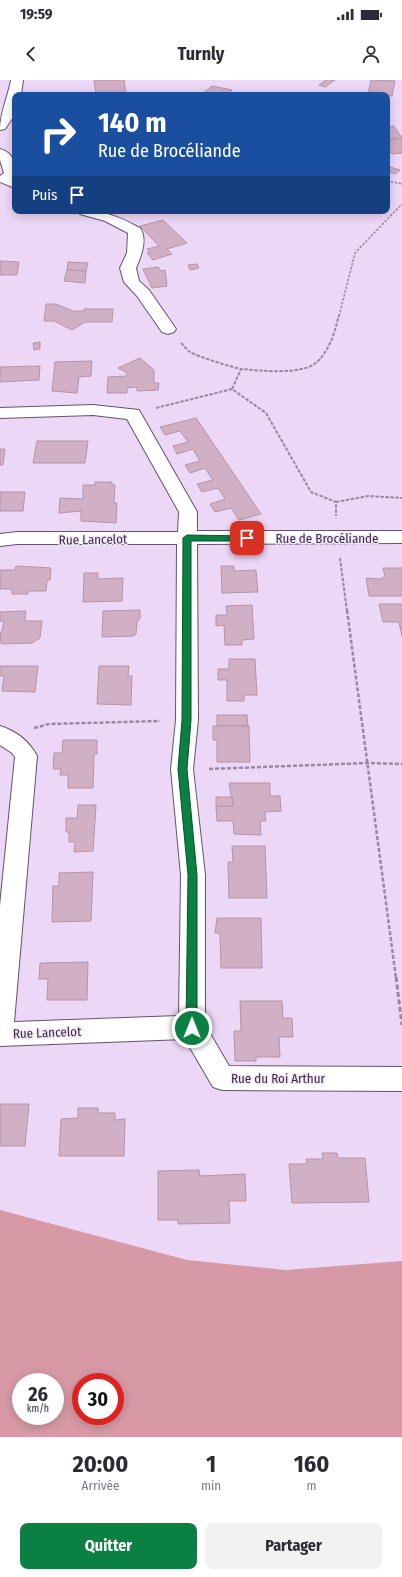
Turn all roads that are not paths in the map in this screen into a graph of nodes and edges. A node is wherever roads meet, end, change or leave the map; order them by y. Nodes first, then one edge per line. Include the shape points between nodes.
1 (17, 80) edge
2 (15, 92) edge
3 (12, 106) edge
4 (0, 126) edge
5 (0, 153) edge
6 (12, 182) edge
7 (96, 214) edge
8 (168, 330) road end
9 (0, 412) edge
10 (402, 537) edge
11 (187, 538) junction
12 (0, 540) edge
13 (2, 735) edge
14 (192, 1028) junction
15 (402, 1079) edge

1 - 2 street
3 - 4 street
5 - 6 street via 6,157 10,167 11,174 5,179
7 - 8 street via 110,218 135,231 135,253 128,268 132,282 143,293
9 - 11 street via 93,410 133,414 188,512
10 - 11 street, Rue de Brocéliande
11 - 12 street, Rue Lancelot
11 - 14 street via 187,720 182,769 193,875
13 - 14 street, Rue Lancelot via 20,747 26,756 0,1034
14 - 15 street, Rue du Roi Arthur via 222,1078

